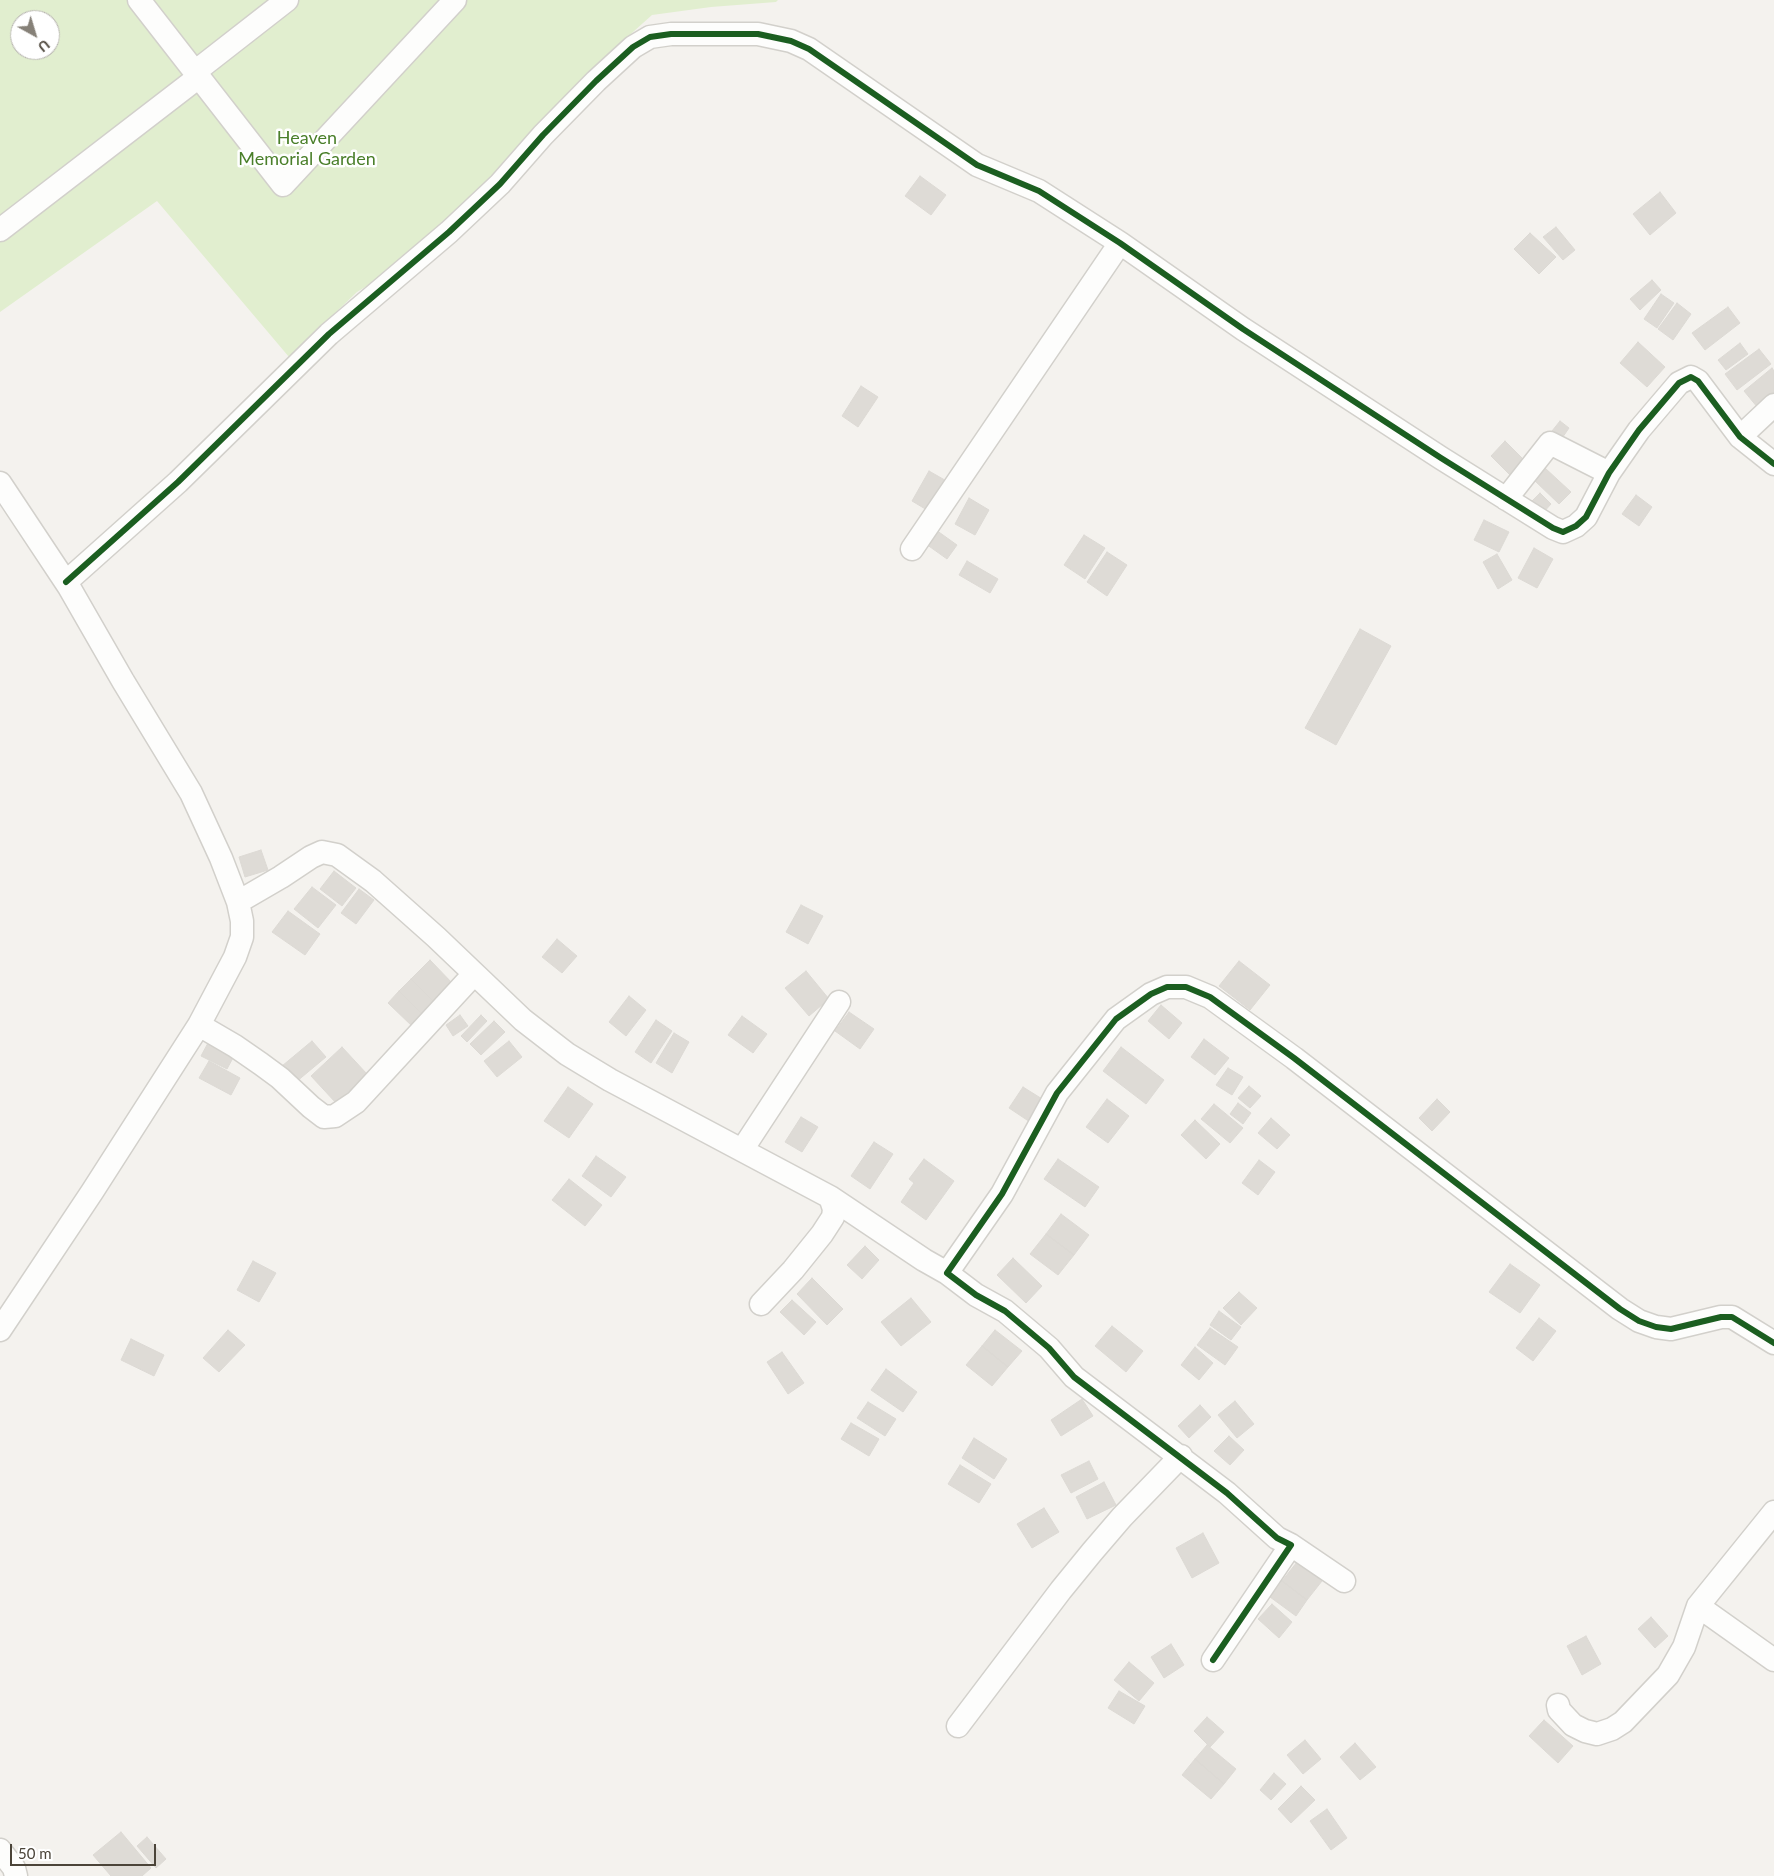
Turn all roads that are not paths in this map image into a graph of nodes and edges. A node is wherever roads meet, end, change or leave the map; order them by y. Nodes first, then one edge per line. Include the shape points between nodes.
1 (140, 0) edge
2 (286, 0) edge
3 (455, 0) edge
4 (198, 74) junction
5 (0, 230) edge
6 (1120, 243) junction
7 (1774, 405) edge
8 (1740, 437) junction
9 (1774, 464) edge
10 (1609, 473) junction
11 (0, 483) edge
12 (1506, 499) junction
13 (912, 549) dead end
14 (66, 582) junction
15 (238, 902) junction
16 (474, 974) junction
17 (839, 1002) dead end
18 (199, 1025) junction
19 (742, 1150) junction
20 (830, 1197) junction
21 (947, 1273) junction
22 (761, 1304) dead end
23 (0, 1330) edge
24 (1774, 1343) edge
25 (1181, 1456) junction
26 (1774, 1512) edge
27 (1291, 1545) junction
28 (1344, 1581) dead end
29 (1698, 1606) junction
30 (1213, 1660) dead end
31 (1774, 1660) edge
32 (1558, 1705) dead end
33 (958, 1726) dead end
34 (0, 1850) edge
35 (16, 1876) edge

1 - 4 street
2 - 4 street
3 - 4 street via 283,185
4 - 5 street
6 - 12 street via 1243,329
6 - 13 street
6 - 14 street via 1039,191 977,165 809,49 791,41 758,34 650,37 633,47 596,81 500,184 449,232 336,328 178,482
7 - 8 street
8 - 9 street
8 - 10 street via 1698,381 1691,377 1679,383 1644,423
10 - 12 street via 1550,443
10 - 12 street via 1586,517 1563,532
11 - 14 street
14 - 15 street via 191,793
15 - 16 street via 311,856 322,852 337,855 380,888
15 - 18 street via 242,938 226,977
16 - 18 street via 356,1102 335,1116 324,1117 310,1108 280,1078
16 - 19 street via 522,1020 567,1054
17 - 19 street
18 - 23 street
19 - 20 street
20 - 21 street
20 - 22 street via 833,1218 793,1270
21 - 24 street via 1002,1194 1057,1093 1116,1019 1151,994 1167,987 1186,987 1210,997 1258,1032 1620,1309 1640,1321 1671,1329 1732,1317
21 - 25 street via 1005,1312 1049,1348 1074,1377
25 - 27 street via 1228,1492 1277,1538
25 - 33 street via 1092,1552
26 - 29 street
27 - 28 street
27 - 30 street
29 - 31 street
29 - 32 street via 1684,1647 1668,1675 1618,1726 1597,1734 1585,1731 1573,1725
34 - 35 street

